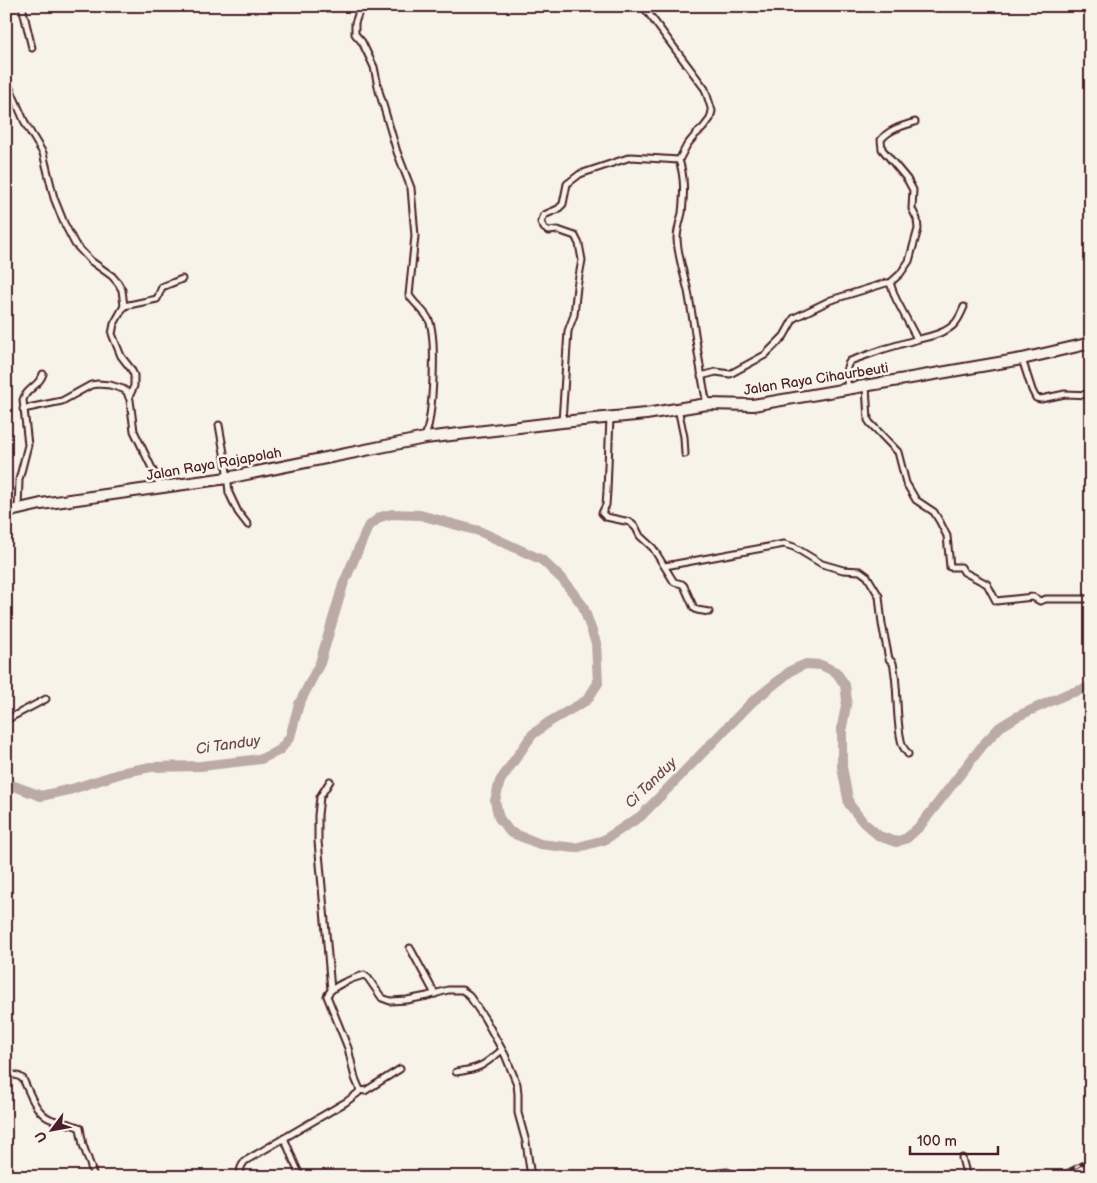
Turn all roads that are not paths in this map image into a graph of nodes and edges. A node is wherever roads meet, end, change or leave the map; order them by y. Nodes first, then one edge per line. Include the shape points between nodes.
1 (22, 6) edge
2 (361, 6) edge
3 (643, 6) edge
4 (32, 48) dead end
5 (6, 79) edge
6 (915, 122) dead end
7 (679, 160) junction
8 (182, 279) dead end
9 (890, 283) junction
10 (124, 306) junction
11 (964, 307) dead end
12 (915, 340) junction
13 (1091, 343) edge
14 (1022, 359) junction
15 (44, 374) dead end
16 (701, 376) junction
17 (866, 386) junction
18 (848, 389) junction
19 (1091, 395) edge
20 (129, 396) junction
21 (707, 404) junction
22 (678, 408) junction
23 (23, 409) junction
24 (610, 417) junction
25 (562, 422) junction
26 (219, 425) dead end
27 (425, 438) junction
28 (685, 454) dead end
29 (228, 478) junction
30 (161, 488) junction
31 (18, 509) junction
32 (6, 512) edge
33 (248, 524) dead end
34 (665, 566) junction
35 (1091, 599) edge
36 (709, 612) dead end
37 (46, 699) dead end
38 (6, 720) edge
39 (908, 754) dead end
40 (330, 781) dead end
41 (410, 948) dead end
42 (331, 990) junction
43 (435, 994) junction
44 (502, 1050) junction
45 (6, 1066) edge
46 (400, 1070) dead end
47 (456, 1072) dead end
48 (360, 1090) junction
49 (284, 1138) junction
50 (962, 1158) dead end
51 (94, 1177) edge
52 (240, 1177) edge
53 (301, 1177) edge
54 (531, 1177) edge
55 (704, 1177) edge
56 (757, 1177) edge
57 (968, 1177) edge

1 - 4 street
2 - 27 street via 355,34 374,67 397,152 411,188 415,236 409,296 428,318 434,354
3 - 7 street via 705,89 712,110 710,119 687,145
5 - 10 street via 26,125 43,153 64,223 83,253 118,283
6 - 9 street via 899,127 881,140 882,149 913,190 912,209 918,229 909,261
7 - 16 street via 684,188 677,237
7 - 25 street via 631,157 580,174 567,184 564,204 544,215 541,222 548,231 558,230 575,236 582,260 574,315 568,331
8 - 10 street via 162,287 157,300
9 - 12 street
9 - 16 street via 831,300 794,318 784,336 765,356 730,374 716,372
10 - 20 street via 112,334 134,375 134,386
11 - 12 street via 950,327
12 - 18 street via 850,361 846,369
13 - 14 highway, Jalan Raya Cihaurbeuti
14 - 17 highway, Jalan Raya Cihaurbeuti
14 - 19 street via 1034,396 1038,399 1065,394
15 - 23 street via 25,394
16 - 21 street
17 - 18 highway, Jalan Raya Cihaurbeuti
17 - 35 street via 868,420 898,452 906,483 916,500 934,512 940,522 946,536 950,567 961,567 964,572 987,584 996,601 1032,597 1040,601
18 - 21 highway, Jalan Raya Cihaurbeuti via 753,405
20 - 23 street via 123,389 98,384 62,401
20 - 30 street via 134,431
21 - 22 highway, Jalan Raya Cihaurbeuti
22 - 24 highway, Jalan Raya Cihaurbeuti
22 - 28 street
23 - 31 street via 28,445 19,480
24 - 25 highway, Jalan Raya Cihaurbeuti
24 - 34 street via 606,504 602,514 630,522
25 - 27 highway, Jalan Raya Cihaurbeuti
26 - 29 street
27 - 29 highway, Jalan Raya Rajapolah
29 - 30 highway, Jalan Raya Rajapolah
29 - 33 street via 232,502
30 - 31 highway, Jalan Raya Rajapolah
31 - 32 highway, Jalan Raya Rajapolah
34 - 36 street via 674,582 684,586 695,609
34 - 39 street via 784,544 822,564 865,574 880,599 888,659 893,663 896,679 902,743
37 - 38 street
40 - 42 street via 320,797 318,841
41 - 43 street
42 - 43 street via 364,975 385,1000 407,1000
42 - 48 street via 328,999 348,1048
43 - 44 street via 448,990 462,990 468,994
44 - 47 street via 480,1067
44 - 54 street via 518,1089 518,1114
45 - 51 street via 9,1073 23,1079 44,1116 80,1128
46 - 48 street via 366,1091
48 - 49 street via 346,1102
49 - 52 street via 245,1161
49 - 53 street
50 - 57 street
55 - 56 street via 727,1172

